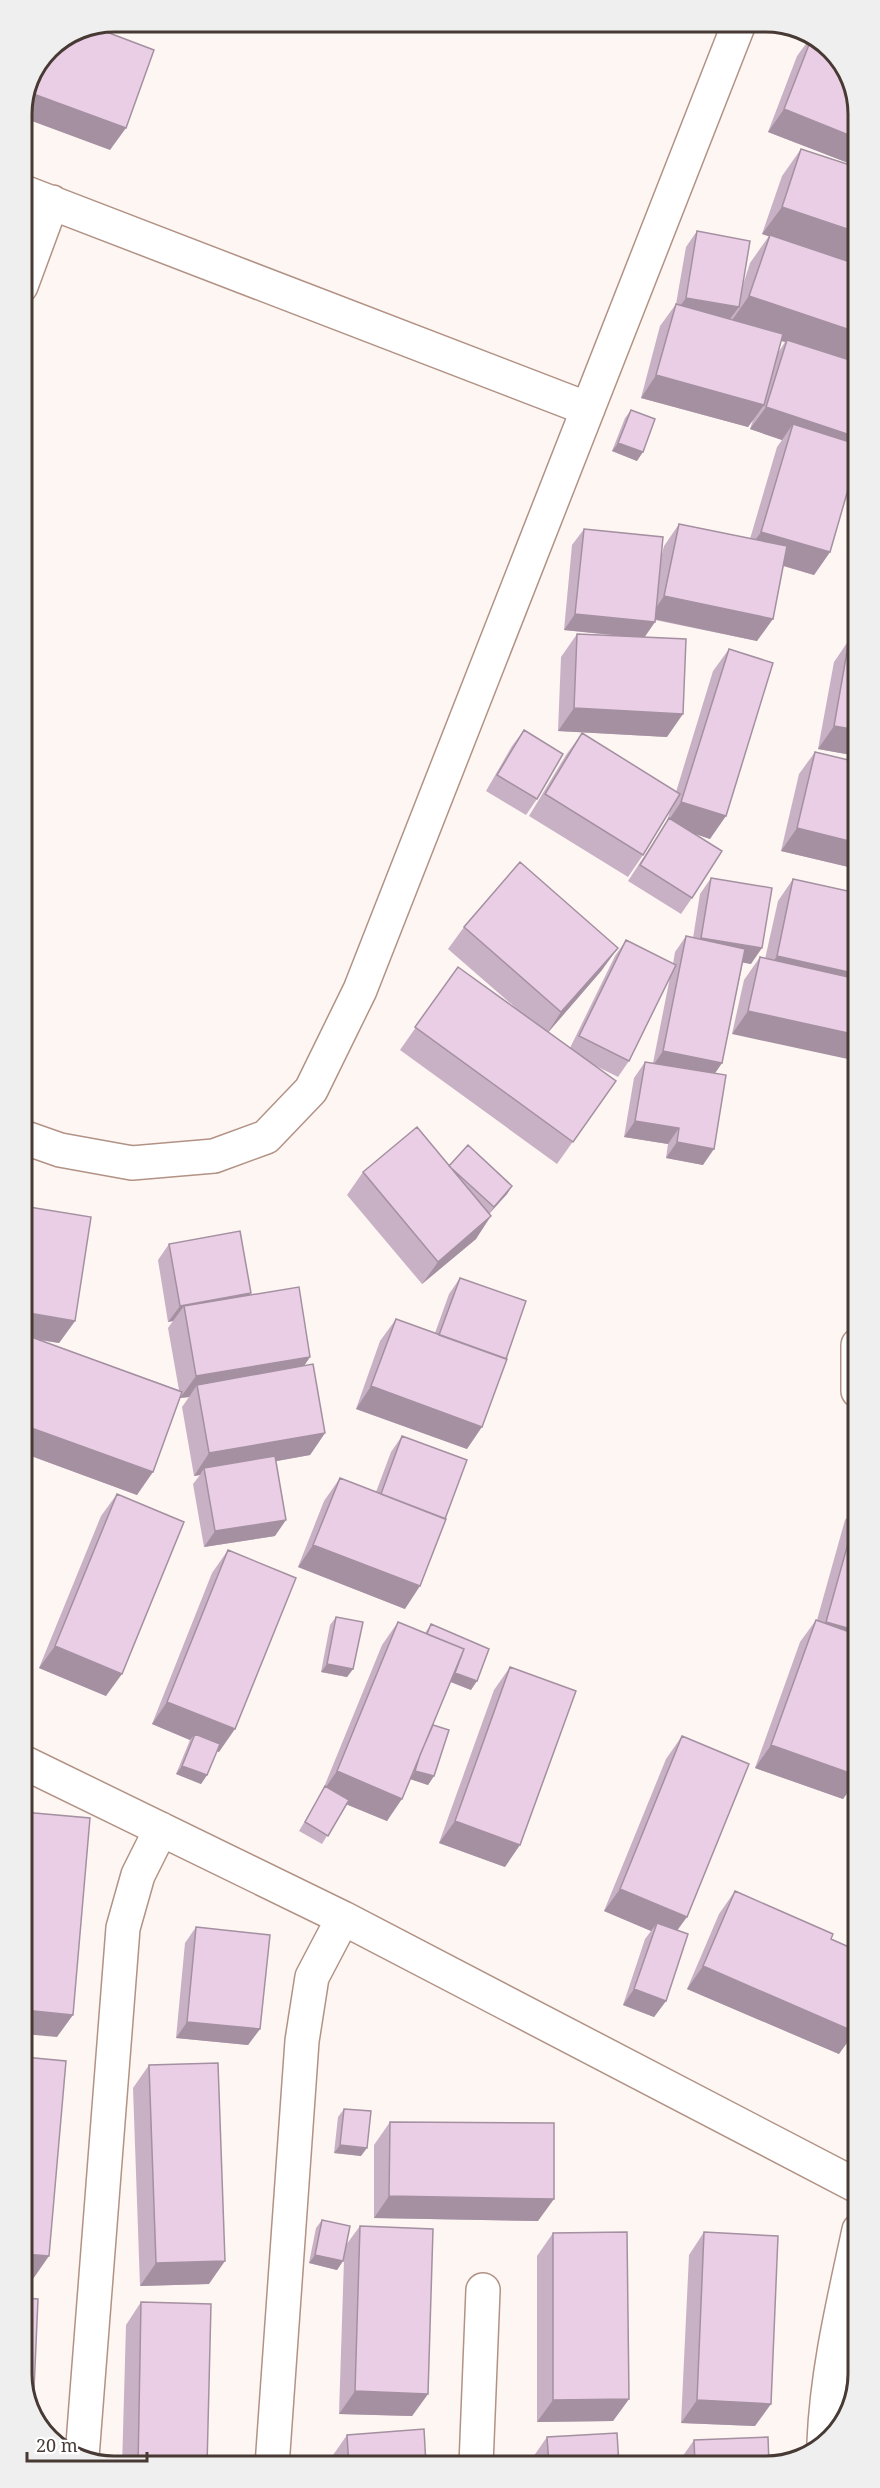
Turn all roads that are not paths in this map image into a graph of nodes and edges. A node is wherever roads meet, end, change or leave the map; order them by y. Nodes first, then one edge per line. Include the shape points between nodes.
1 (736, 32) edge
2 (32, 195) edge
3 (52, 202) junction
4 (32, 256) edge
5 (588, 409) junction
6 (32, 1140) edge
7 (32, 1766) edge
8 (161, 1829) junction
9 (343, 1918) junction
10 (848, 2181) edge
11 (848, 2285) edge
12 (483, 2290) dead end
13 (824, 2433) edge
14 (83, 2450) edge
15 (273, 2456) edge
16 (476, 2456) edge

1 - 5 street
2 - 3 street
3 - 4 street
3 - 5 street
5 - 6 street via 360,990 310,1090 266,1137 214,1156 132,1163 60,1150
7 - 8 street
8 - 9 street
8 - 14 street via 138,1875 123,1928
9 - 10 street
9 - 15 street via 312,1977 302,2041
11 - 13 street via 825,2408
12 - 16 street

